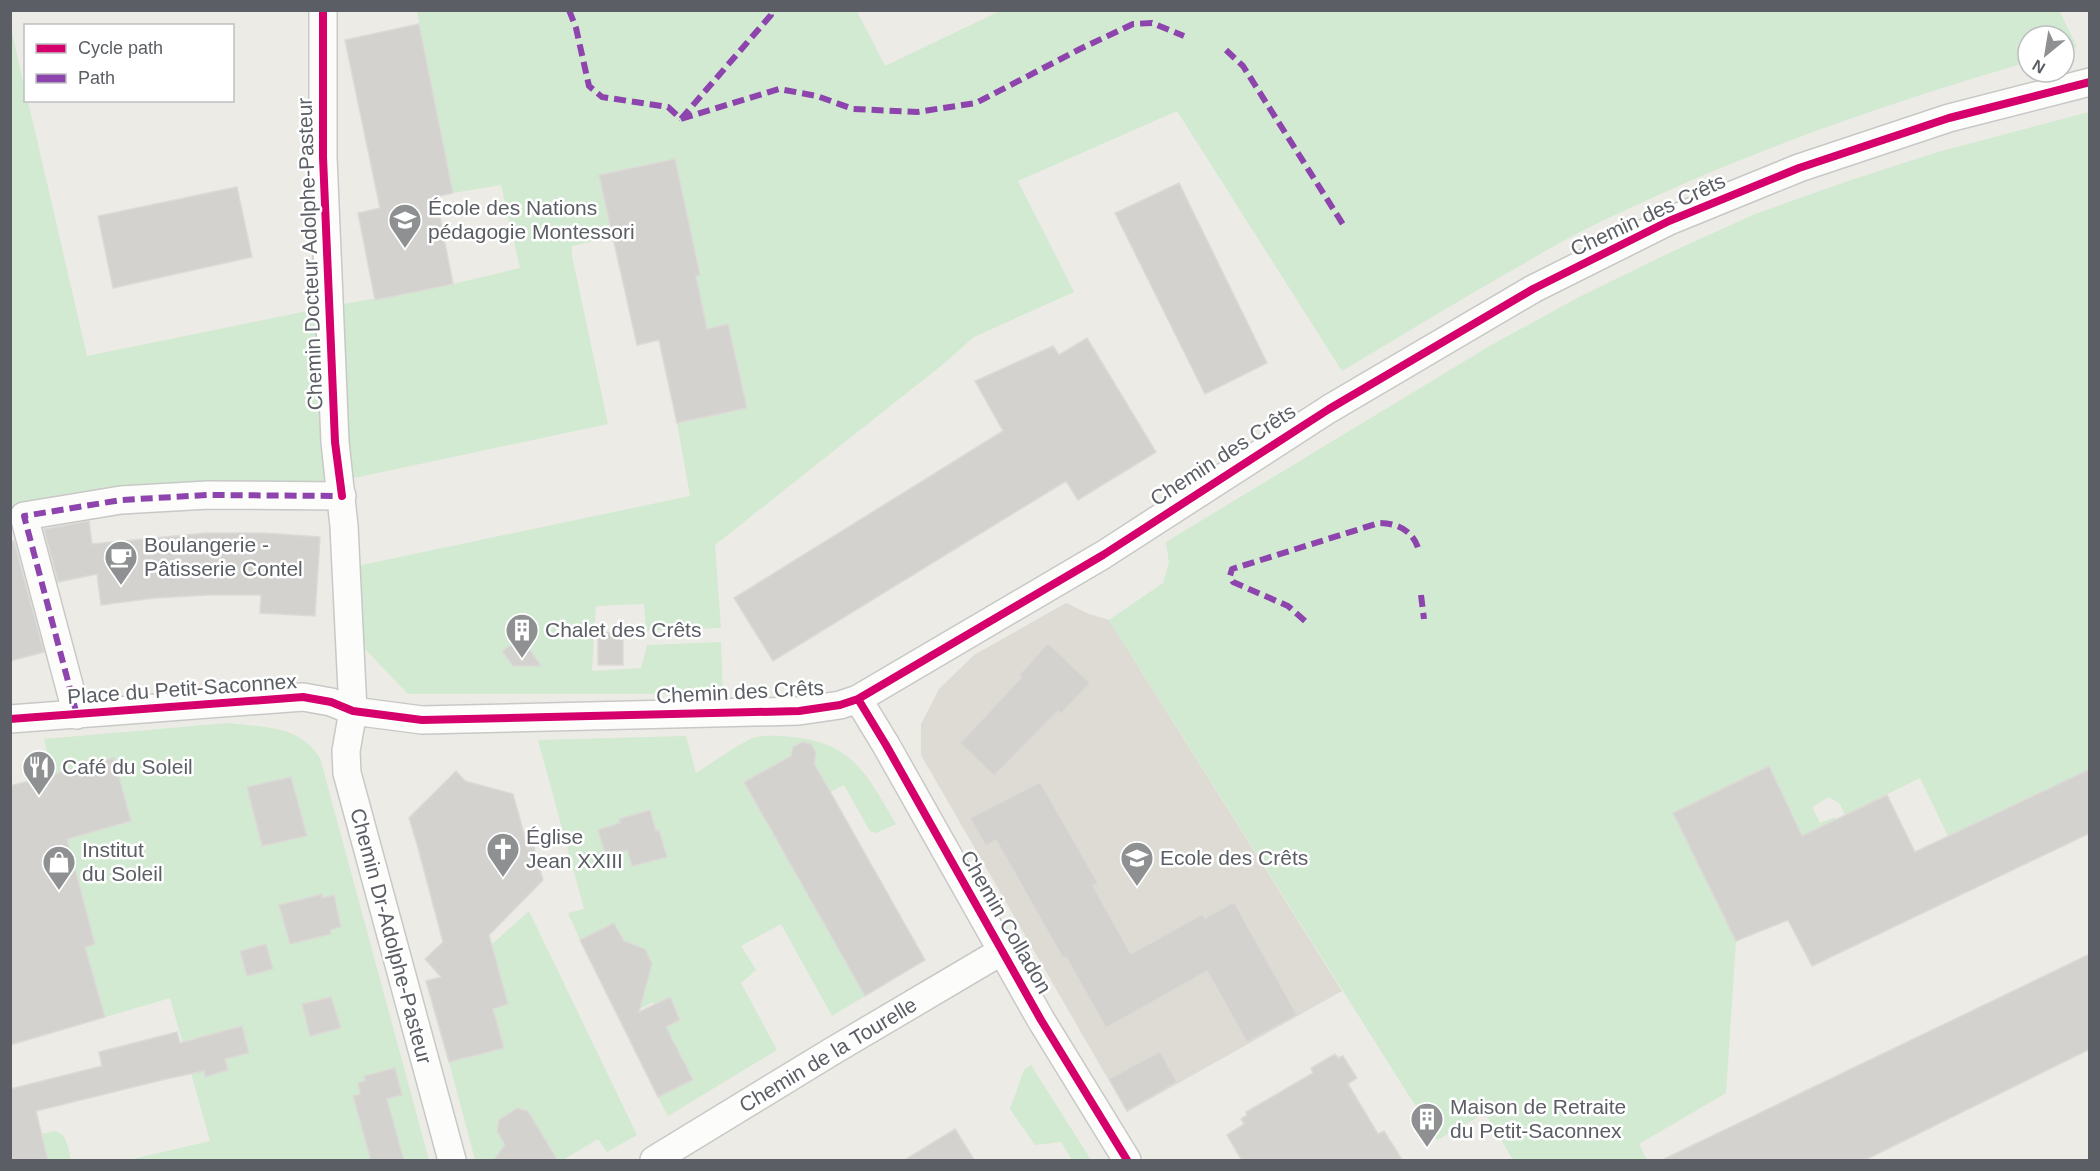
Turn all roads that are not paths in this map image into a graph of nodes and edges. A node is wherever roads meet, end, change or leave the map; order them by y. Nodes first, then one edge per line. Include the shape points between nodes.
1 (323, 10) edge
2 (2090, 82) edge
3 (342, 496) junction
4 (858, 699) junction
5 (354, 711) junction
6 (77, 715) junction
7 (10, 719) edge
8 (1002, 951) junction
9 (452, 1161) edge
10 (654, 1161) edge
11 (1127, 1161) edge

1 - 3 street, Chemin Docteur Adolphe-Pasteur via 322,157 335,442
2 - 4 street, Chemin des Crêts via 1949,118 1799,168 1669,221 1533,289 1359,391 1103,555
3 - 5 street, Chemin Docteur Adolphe-Pasteur
3 - 6 street, Place du Petit-Saconnex via 208,495 122,500 24,516
4 - 5 street, Chemin des Crêts via 799,711 422,720
4 - 8 street, Chemin Colladon
5 - 6 street, Place du Petit-Saconnex via 303,697
5 - 9 street, Chemin Dr-Adolphe-Pasteur via 345,750 347,773
6 - 7 street, Place du Petit-Saconnex
8 - 10 street, Chemin de la Tourelle
8 - 11 street, Chemin Colladon

